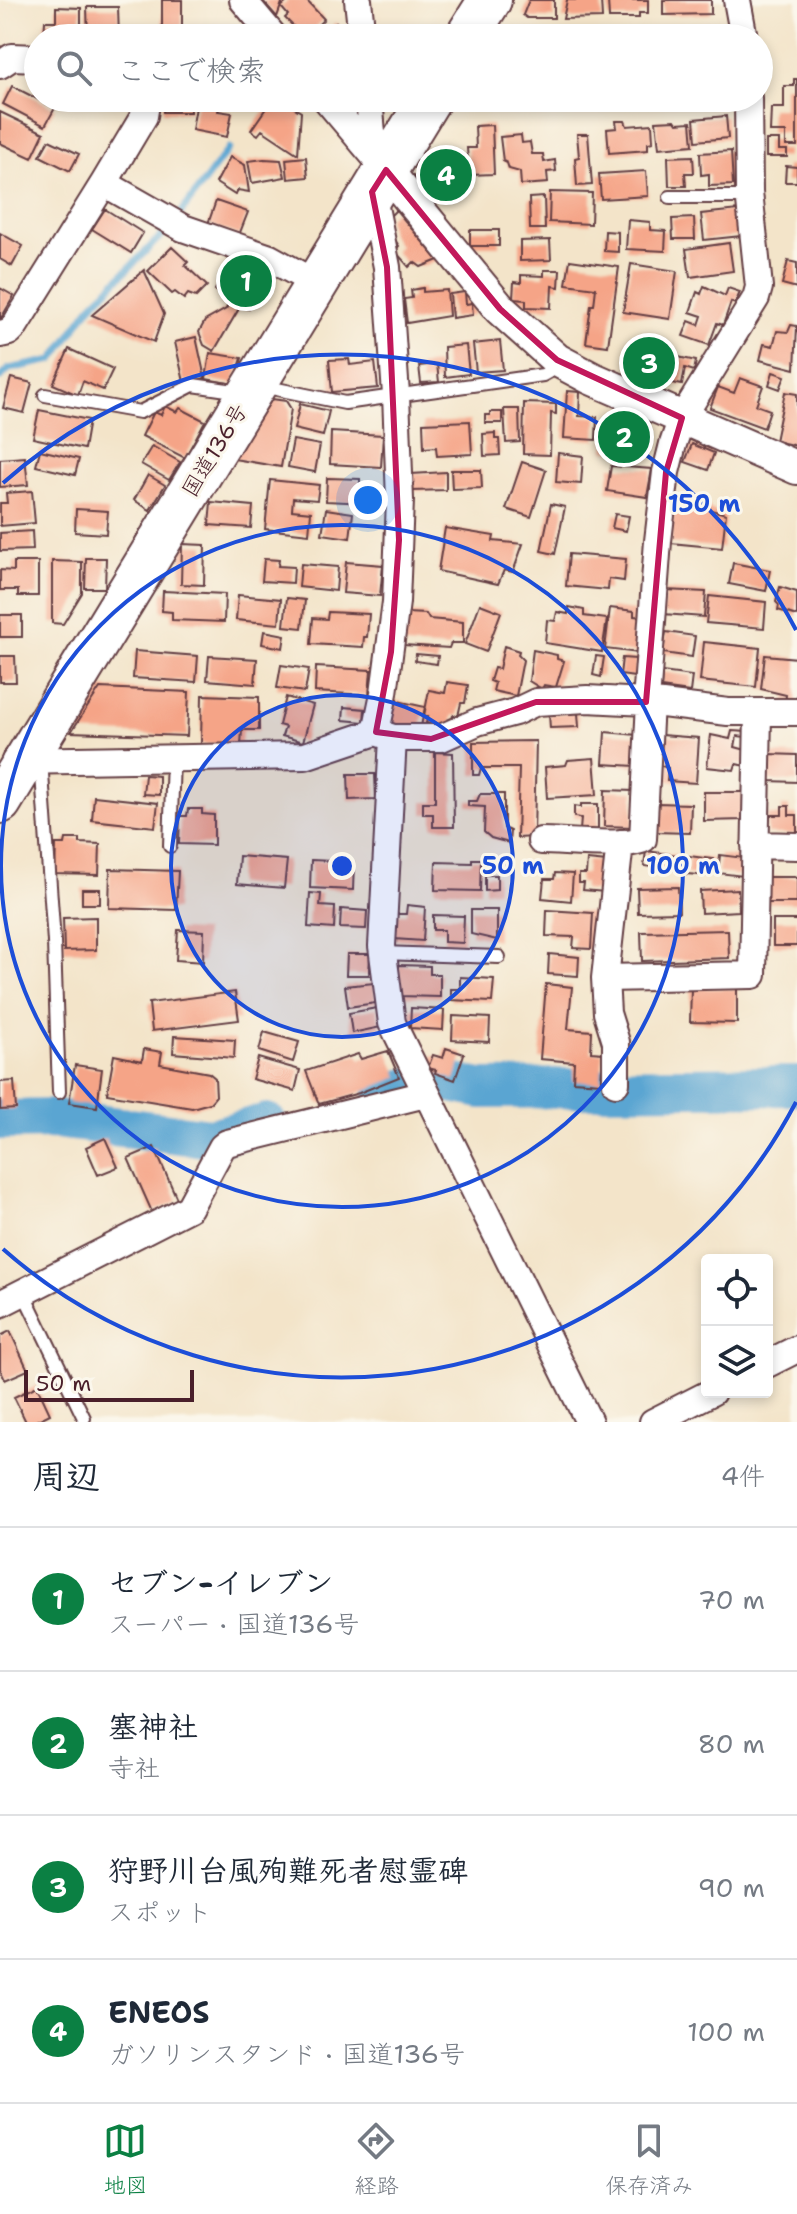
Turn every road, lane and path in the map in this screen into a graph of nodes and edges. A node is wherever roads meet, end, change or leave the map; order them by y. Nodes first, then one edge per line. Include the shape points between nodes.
1 (243, 0) edge
2 (358, 0) edge
3 (490, 0) edge
4 (737, 0) edge
5 (263, 24) edge
6 (361, 24) edge
7 (475, 24) edge
8 (741, 24) edge
9 (24, 57) edge
10 (0, 65) edge
11 (145, 112) edge
12 (334, 112) edge
13 (370, 112) edge
14 (421, 112) edge
15 (748, 112) edge
16 (379, 181) junction
17 (104, 183) junction
18 (670, 197) dead end
19 (750, 197) junction
20 (315, 283) junction
21 (0, 334) edge
22 (564, 363) junction
23 (251, 389) junction
24 (45, 395) dead end
25 (396, 395) junction
26 (682, 418) junction
27 (797, 468) edge
28 (648, 702) junction
29 (797, 712) edge
30 (758, 713) junction
31 (384, 735) junction
32 (173, 759) junction
33 (22, 761) edge
34 (0, 802) edge
35 (541, 841) dead end
36 (620, 843) junction
37 (755, 845) junction
38 (170, 846) dead end
39 (797, 846) edge
40 (382, 953) junction
41 (499, 957) dead end
42 (605, 978) junction
43 (616, 1083) dead end
44 (59, 1092) dead end
45 (426, 1094) junction
46 (11, 1298) edge
47 (797, 1349) edge
48 (773, 1361) edge
49 (701, 1398) edge
50 (84, 1418) dead end
51 (589, 1422) edge
52 (653, 1422) edge

1 - 5 street
2 - 6 street
3 - 7 highway
4 - 8 street
9 - 10 street via 12,57
11 - 17 street
12 - 16 street
13 - 16 street
14 - 16 highway, 国道136号
15 - 19 street
16 - 20 highway, 国道136号
16 - 22 street via 500,309
16 - 25 street
17 - 20 street via 183,228 270,258
17 - 21 street via 14,327
18 - 19 lane
19 - 26 street via 759,280 756,298
20 - 23 highway, 国道136号
22 - 25 lane via 543,375
22 - 26 street
23 - 24 lane via 193,385 140,412
23 - 25 lane via 335,403
23 - 33 highway, 国道136号
25 - 31 street via 400,500
26 - 27 street
26 - 28 street via 666,472
28 - 30 street
28 - 31 street via 536,702 441,738
28 - 36 street via 643,839
29 - 30 street
30 - 37 street
31 - 32 street via 305,756
31 - 40 street
32 - 33 street
32 - 38 lane
33 - 34 highway, 国道136号
33 - 44 lane via 54,942
35 - 36 street
36 - 42 street
37 - 39 street
37 - 42 street via 753,975
40 - 41 lane
40 - 45 street via 392,1023
42 - 43 street via 617,1051
45 - 46 street via 227,1143 189,1208
45 - 51 street
46 - 50 lane
47 - 48 street
49 - 52 street

